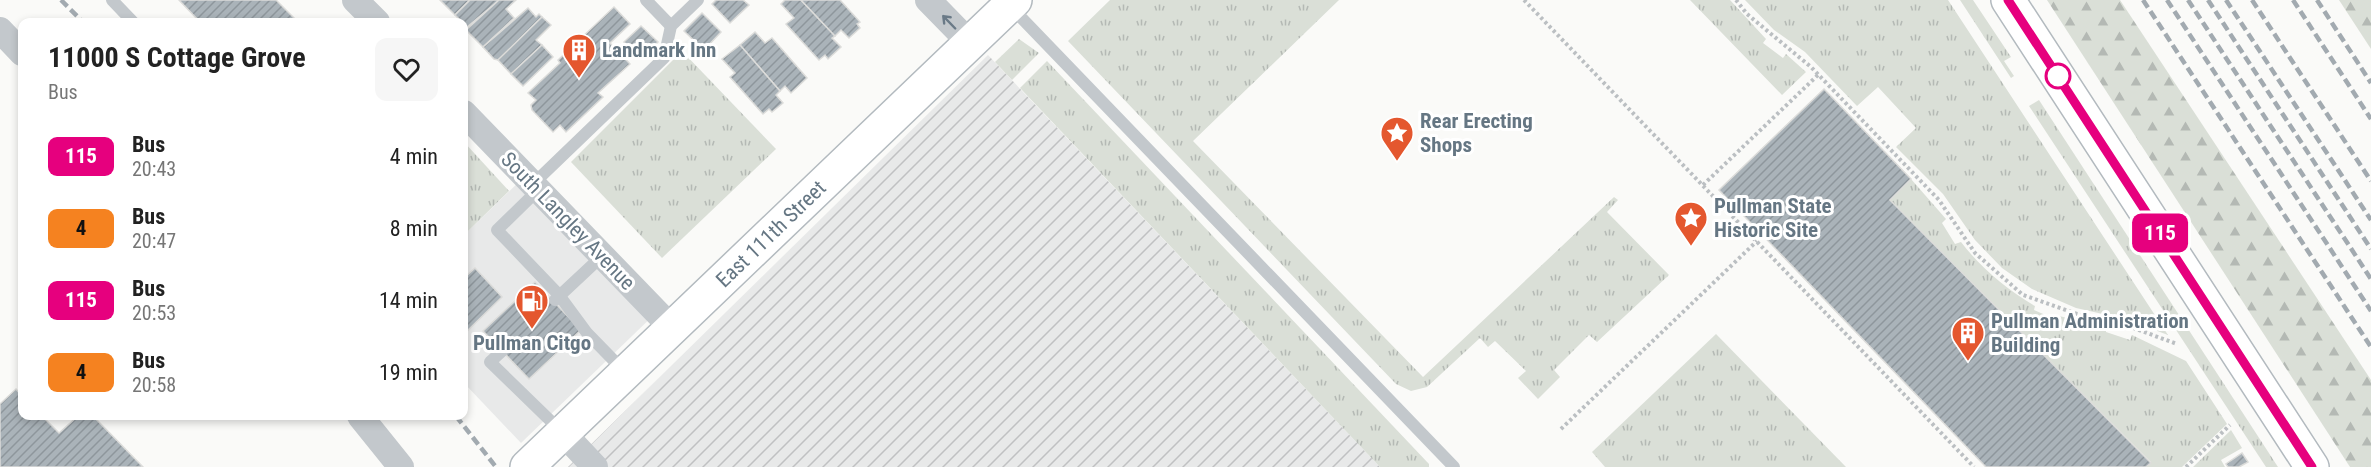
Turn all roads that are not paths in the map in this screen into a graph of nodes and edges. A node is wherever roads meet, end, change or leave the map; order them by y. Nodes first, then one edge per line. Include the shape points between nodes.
1 (112, 0) edge
2 (355, 0) edge
3 (646, 0) edge
4 (698, 0) edge
5 (928, 0) edge
6 (2008, 0) edge
7 (1012, 2) edge
8 (129, 18) edge
9 (372, 18) edge
10 (671, 26) junction
11 (0, 30) edge
12 (970, 43) junction
13 (18, 49) edge
14 (468, 117) edge
15 (535, 187) junction
16 (602, 256) junction
17 (556, 298) junction
18 (672, 328) junction
19 (502, 351) dead end
20 (625, 373) junction
21 (363, 420) edge
22 (563, 433) junction
23 (401, 467) edge
24 (527, 467) edge
25 (596, 467) edge
26 (1454, 467) edge
27 (2312, 467) edge

1 - 8 lane
2 - 9 street
3 - 10 lane
4 - 10 lane
12 -> 5 street
6 - 27 main road
7 - 12 main road, East 111th Street
7 - 26 lane
10 - 15 lane via 664,58
11 - 13 street
12 - 18 main road, East 111th Street
14 - 15 street, South Langley Avenue
15 - 16 street, South Langley Avenue
15 - 17 lane via 497,230
16 - 17 lane
16 - 18 street, South Langley Avenue
17 - 20 lane
18 - 20 main road, East 111th Street
19 - 22 lane via 490,362
20 - 22 main road, East 111th Street
21 - 23 street
22 - 24 main road, East 111th Street
22 - 25 street

